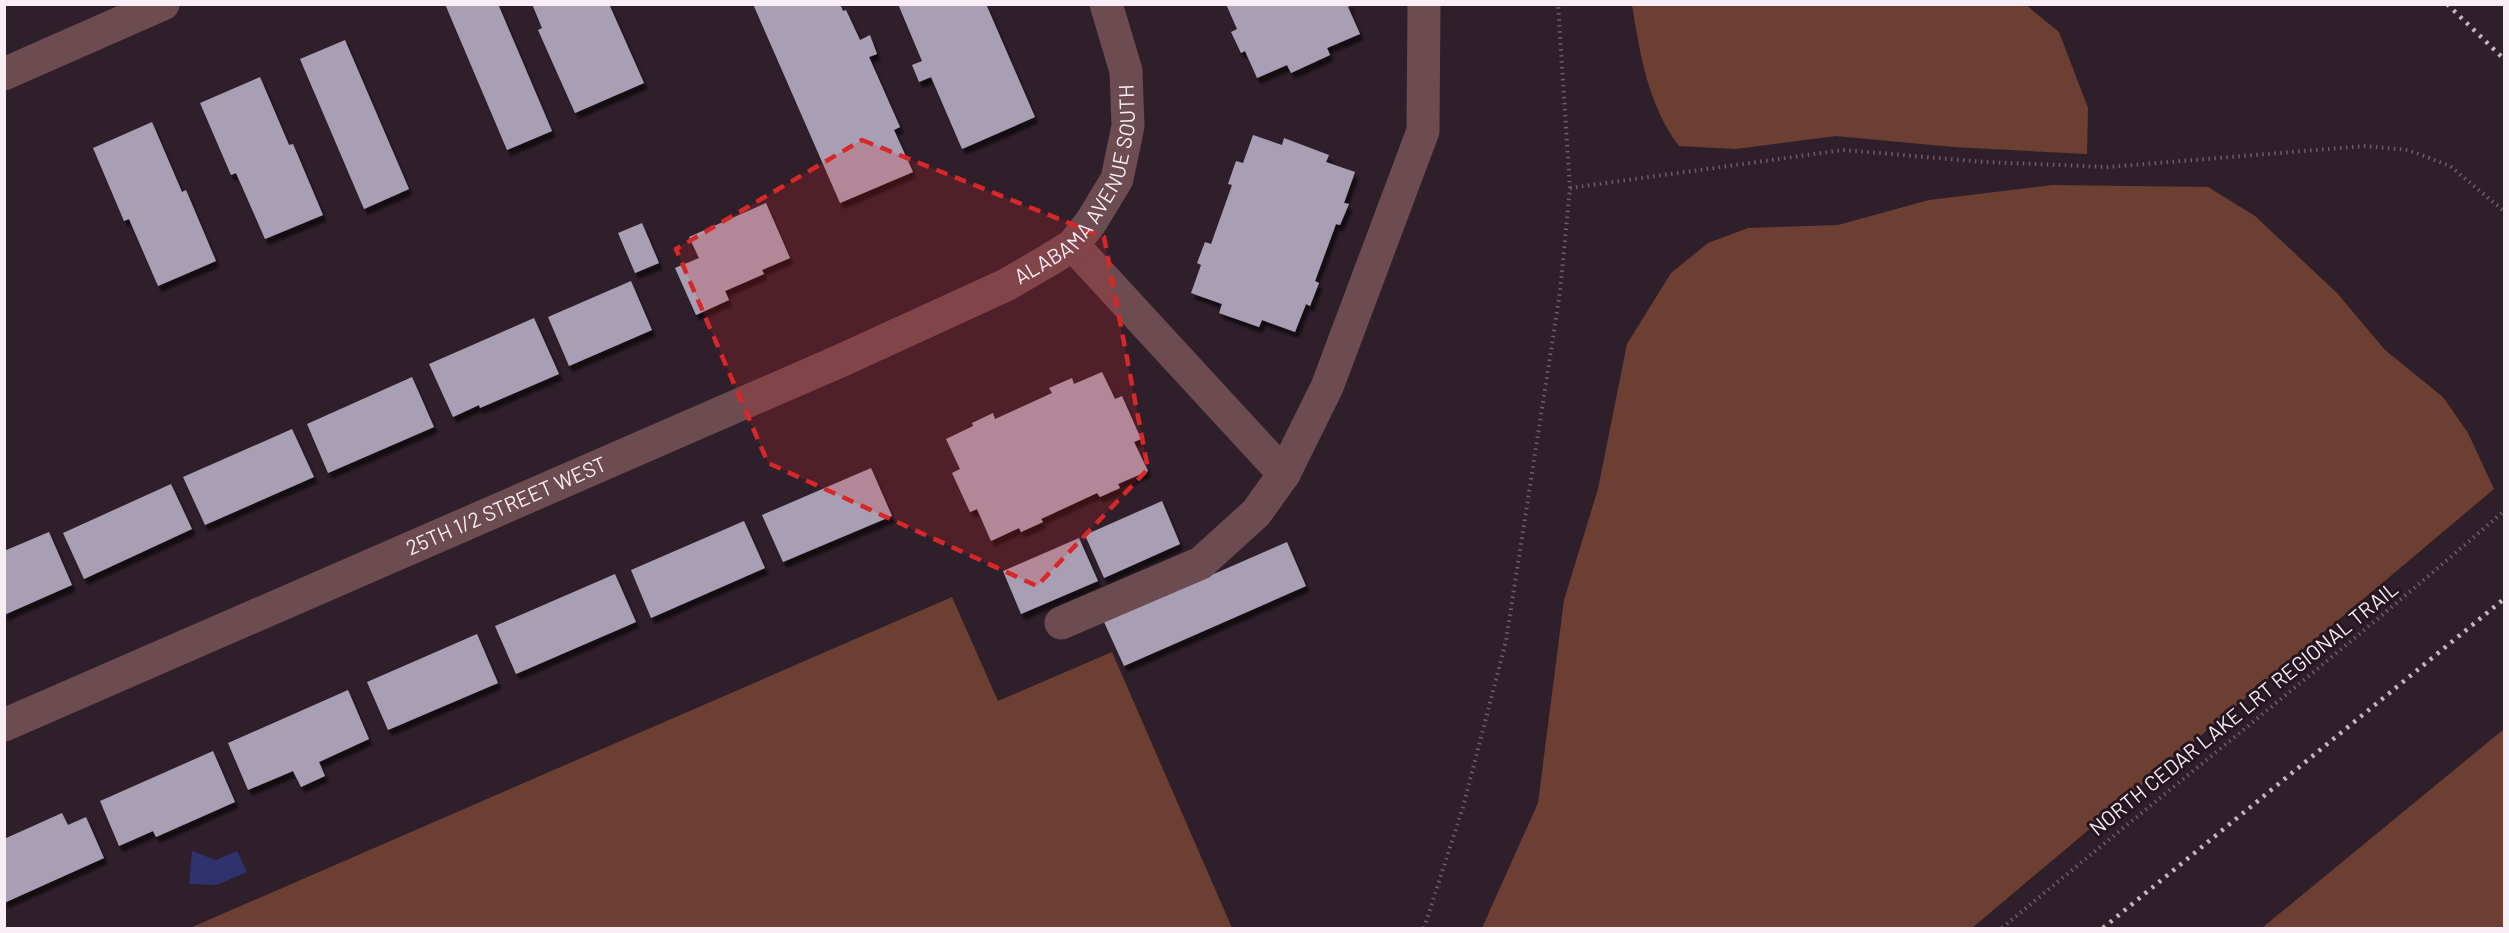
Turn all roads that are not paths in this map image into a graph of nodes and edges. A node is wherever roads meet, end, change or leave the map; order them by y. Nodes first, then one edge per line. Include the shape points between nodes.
1 (163, 4) edge
2 (1106, 4) edge
3 (1424, 4) edge
4 (4, 74) edge
5 (1073, 245) junction
6 (1006, 285) joint
7 (1284, 474) junction
8 (1061, 623) dead end
9 (4, 725) edge

1 - 4 street
2 - 5 street, ALABAMA AVENUE SOUTH via 1126,71 1128,126 1117,179
3 - 7 street via 1423,131 1327,387
5 - 6 street, ALABAMA AVENUE SOUTH
5 - 7 street
6 - 9 street, 25TH 1/2 STREET WEST via 840,362
7 - 8 street via 1256,513 1201,563

